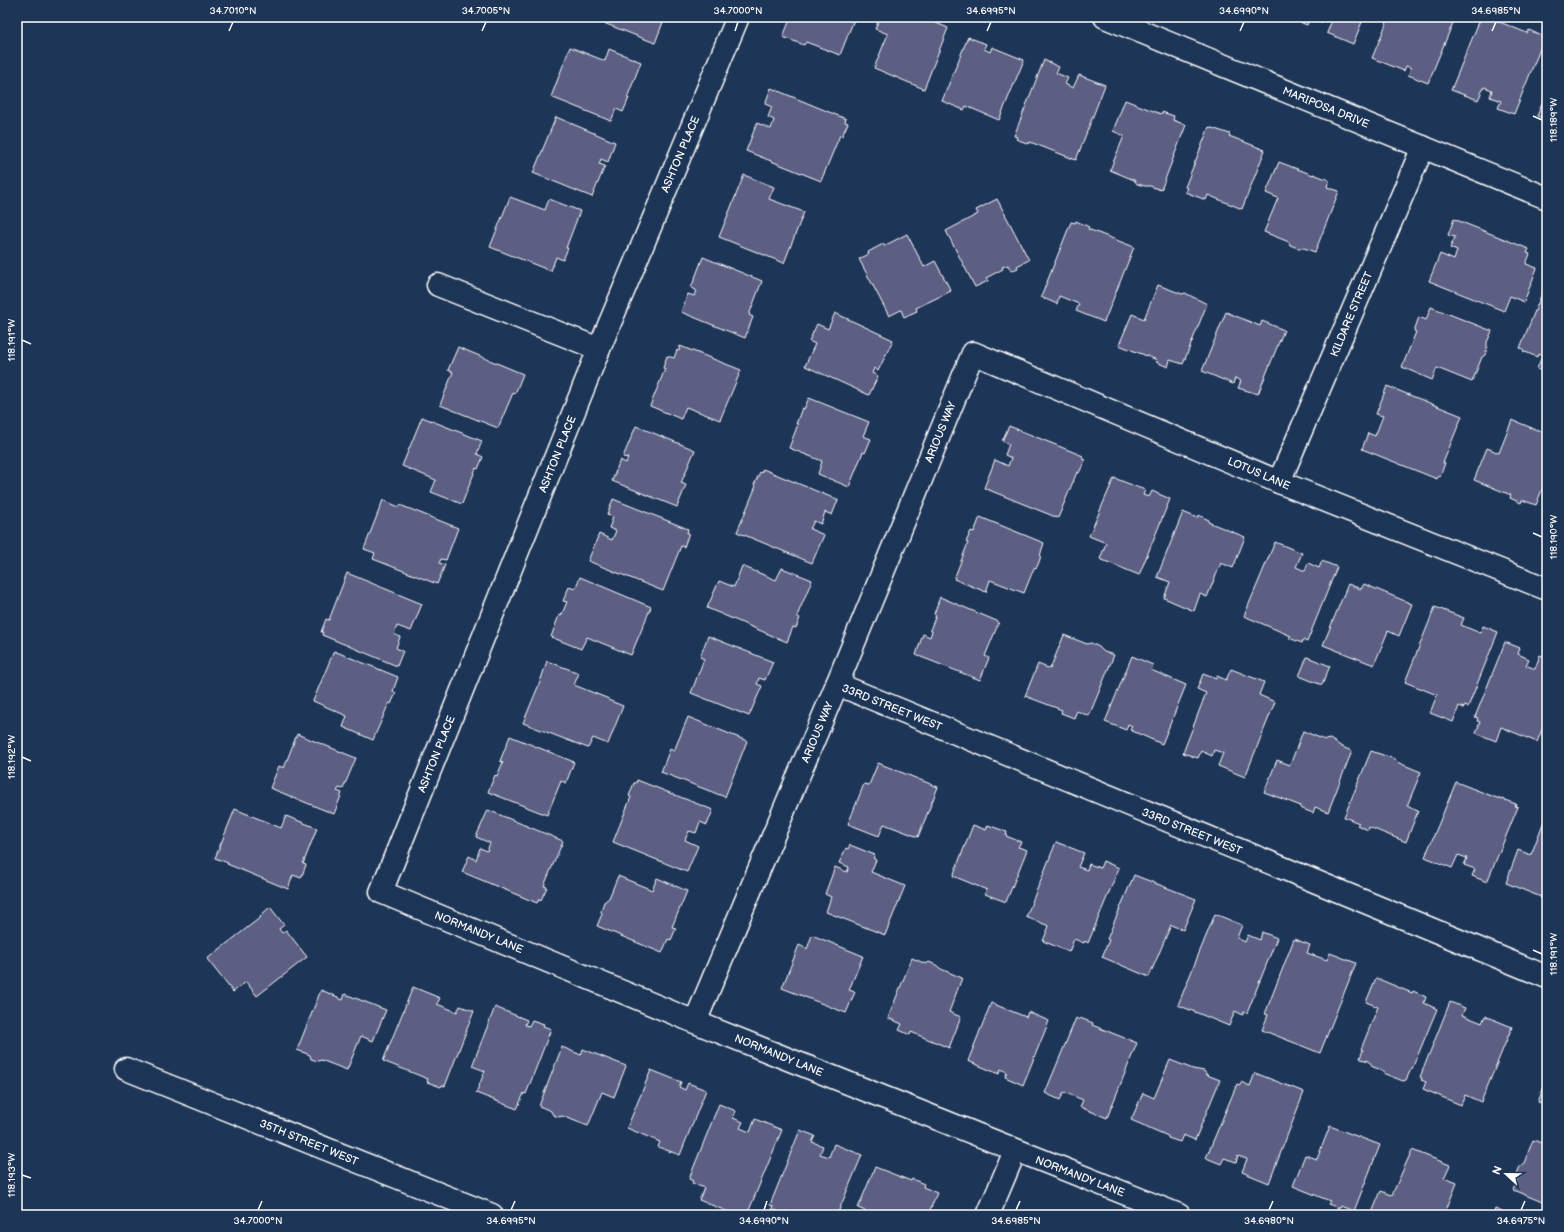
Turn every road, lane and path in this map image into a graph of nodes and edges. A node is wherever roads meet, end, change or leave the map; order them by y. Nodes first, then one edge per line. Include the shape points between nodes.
1 (738, 17) edge
2 (1107, 17) edge
3 (1423, 147) junction
4 (1547, 198) edge
5 (438, 285) dead end
6 (599, 349) junction
7 (973, 353) joint
8 (1279, 482) junction
9 (1547, 589) edge
10 (837, 684) junction
11 (381, 892) joint
12 (1547, 977) edge
13 (695, 1022) junction
14 (126, 1069) dead end
15 (1015, 1150) junction
16 (492, 1215) edge
17 (988, 1215) edge
18 (1179, 1215) edge

1 - 6 street, ASHTON PLACE
2 - 3 street, MARIPOSA DRIVE
3 - 4 street, MARIPOSA DRIVE
3 - 8 street, KILDARE STREET
5 - 6 street
6 - 11 street, ASHTON PLACE
7 - 8 street, LOTUS LANE
7 - 10 street, ARIOUS WAY
8 - 9 street, LOTUS LANE
10 - 12 street, 33RD STREET WEST
10 - 13 street, ARIOUS WAY
11 - 13 street, NORMANDY LANE
13 - 15 street, NORMANDY LANE
14 - 16 street, 35TH STREET WEST
15 - 17 street
15 - 18 street, NORMANDY LANE

